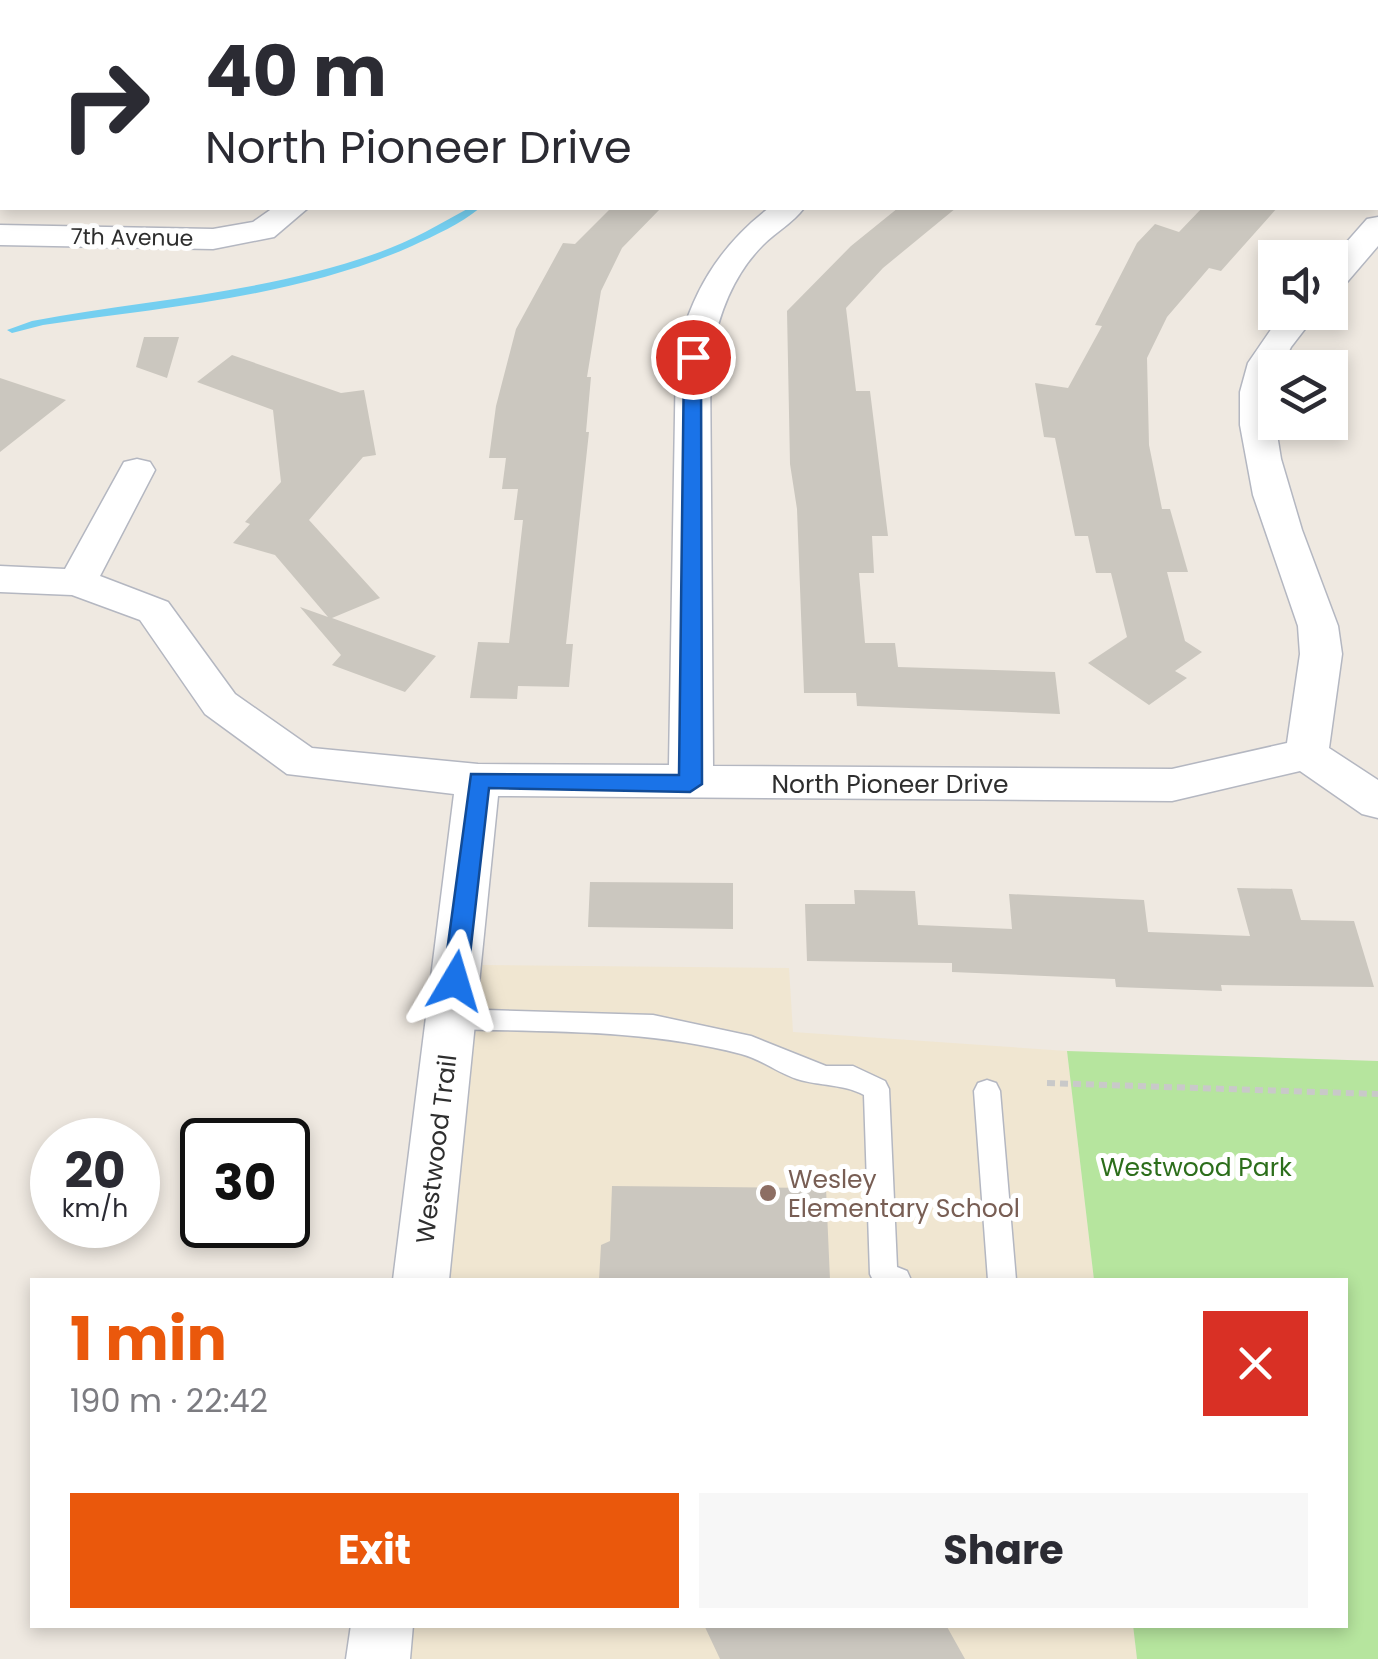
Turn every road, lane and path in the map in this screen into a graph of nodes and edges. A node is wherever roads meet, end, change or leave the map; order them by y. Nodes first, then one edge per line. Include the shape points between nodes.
1 (289, 210) edge
2 (785, 210) edge
3 (1378, 226) edge
4 (0, 235) edge
5 (1348, 260) edge
6 (1288, 330) edge
7 (136, 470) dead end
8 (0, 579) edge
9 (77, 582) junction
10 (1307, 754) junction
11 (478, 780) junction
12 (690, 784) junction
13 (1378, 802) edge
14 (451, 1019) junction
15 (1047, 1083) dead end
16 (986, 1090) dead end
17 (1378, 1094) edge
18 (421, 1278) edge
19 (893, 1278) edge
20 (1002, 1278) edge
21 (382, 1628) edge
22 (378, 1659) edge

1 - 4 street, 7th Avenue via 263,230 213,239
2 - 12 street via 728,261 699,319 693,357
3 - 5 street
6 - 10 street via 1266,360 1255,420 1318,626
7 - 9 street
8 - 9 street, North Pioneer Drive
9 - 11 street, North Pioneer Drive via 154,612 220,704 302,763
10 - 12 street, North Pioneer Drive via 1172,785
10 - 13 street
11 - 12 street, North Pioneer Drive
11 - 14 street, Westwood Trail
14 - 18 street, Westwood Trail
14 - 19 lane via 653,1024 751,1046 798,1068 853,1077 876,1090 884,1274
15 - 17 path
16 - 20 lane
21 - 22 street

